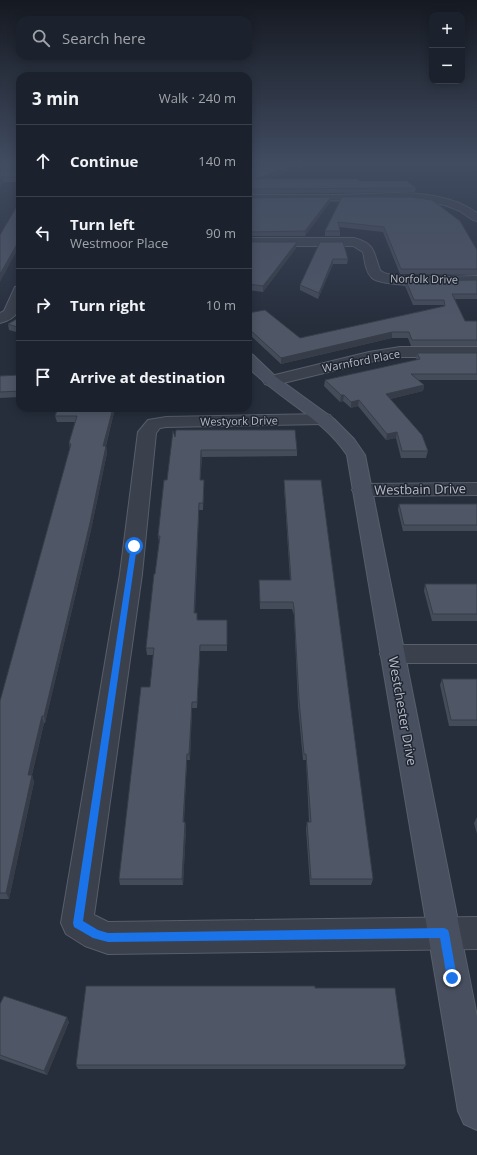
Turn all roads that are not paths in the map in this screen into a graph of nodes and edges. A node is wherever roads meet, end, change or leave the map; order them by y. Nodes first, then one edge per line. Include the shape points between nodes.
1 (252, 242) edge
2 (477, 280) edge
3 (16, 297) edge
4 (5, 316) edge
5 (477, 352) edge
6 (252, 362) edge
7 (271, 380) junction
8 (324, 419) junction
9 (477, 489) edge
10 (362, 490) junction
11 (392, 654) junction
12 (477, 654) edge
13 (444, 933) junction
14 (477, 933) edge
15 (477, 1111) edge

1 - 2 street, Norfolk Drive via 354,242 367,248 375,272 380,277 402,280
3 - 4 street
5 - 7 street, Warnford Place via 400,352
6 - 7 street, Westchester Drive
7 - 8 street, Westchester Drive
8 - 10 street, Westchester Drive via 349,443 356,455
8 - 13 street, Westyork Drive via 166,422 154,424 147,432 131,574 77,923 108,938
9 - 10 street, Westbain Drive
10 - 11 street, Westchester Drive
11 - 12 street
11 - 13 street, Westchester Drive
13 - 14 street
13 - 15 street, Westchester Drive

